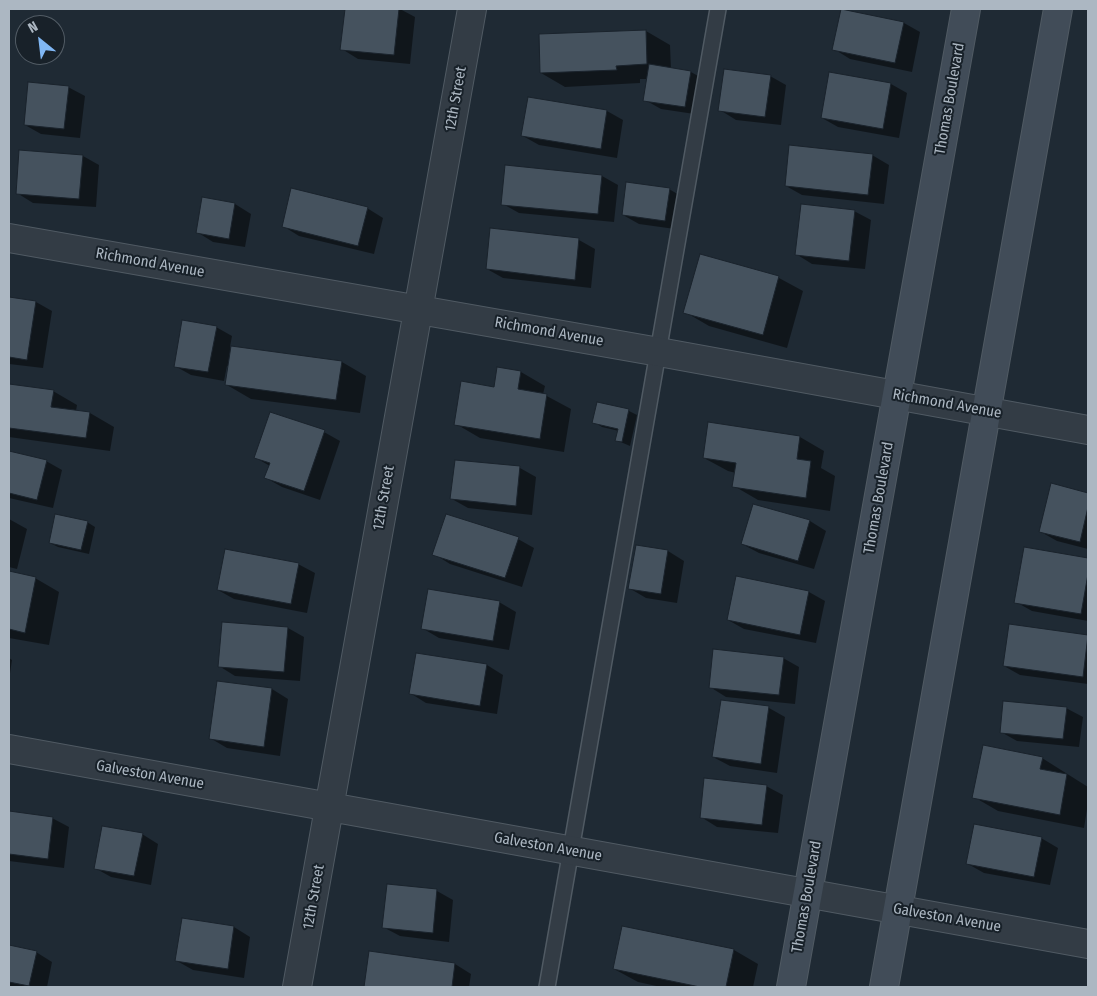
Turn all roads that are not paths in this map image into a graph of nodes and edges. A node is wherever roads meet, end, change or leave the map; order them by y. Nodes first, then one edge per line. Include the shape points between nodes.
1 (472, 9) edge
2 (718, 9) edge
3 (966, 9) edge
4 (1058, 9) edge
5 (9, 238) edge
6 (418, 309) junction
7 (660, 352) junction
8 (897, 395) junction
9 (986, 412) junction
10 (1088, 430) edge
11 (9, 749) edge
12 (329, 807) junction
13 (571, 851) junction
14 (808, 894) junction
15 (898, 909) junction
16 (1088, 944) edge
17 (297, 987) edge
18 (547, 987) edge
19 (791, 987) edge
20 (884, 987) edge

1 - 6 street, 12th Street
2 - 7 lane
3 - 8 main road, Thomas Boulevard
4 - 9 main road
5 - 6 street, Richmond Avenue
6 - 7 street, Richmond Avenue
6 - 12 street, 12th Street
7 - 8 street, Richmond Avenue
7 - 13 lane
8 - 9 street, Richmond Avenue
8 - 14 main road, Thomas Boulevard
9 - 10 street, Richmond Avenue
9 - 15 main road
11 - 12 street, Galveston Avenue
12 - 13 street, Galveston Avenue
12 - 17 street, 12th Street
13 - 14 street, Galveston Avenue
13 - 18 lane
14 - 15 street, Galveston Avenue
14 - 19 main road, Thomas Boulevard
15 - 16 street, Galveston Avenue
15 - 20 main road

